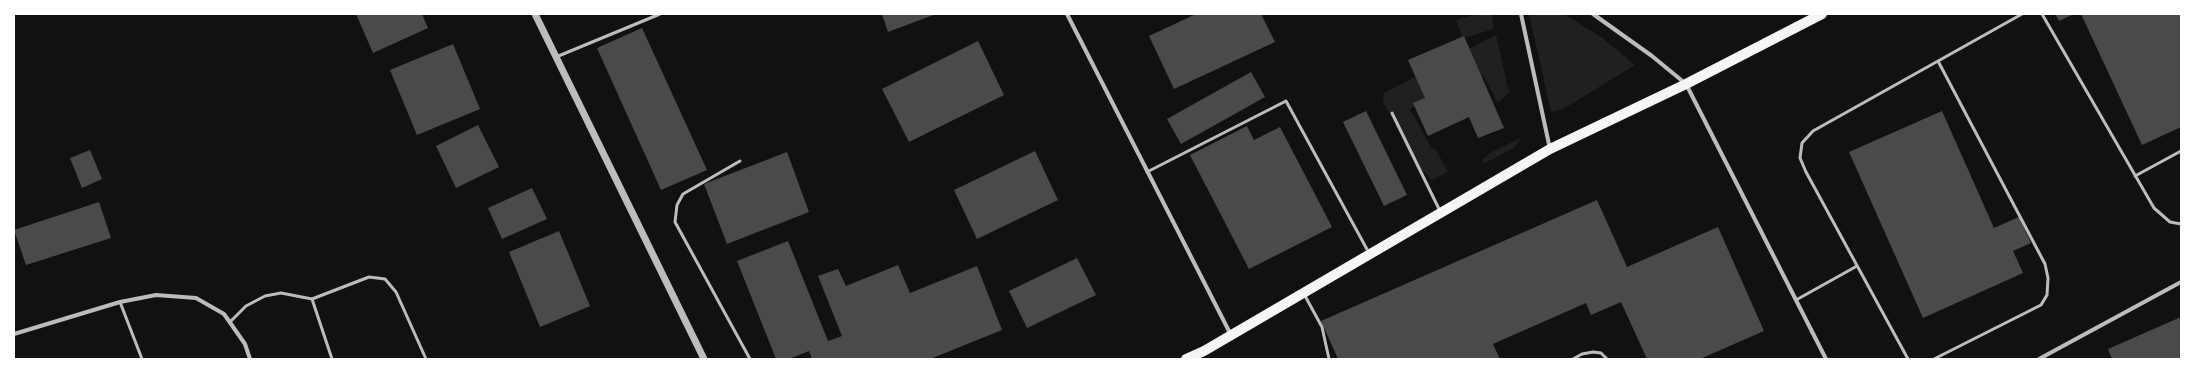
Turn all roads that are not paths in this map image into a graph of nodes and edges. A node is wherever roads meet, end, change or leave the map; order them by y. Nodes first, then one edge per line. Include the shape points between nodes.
1 (535, 14) edge
2 (660, 14) edge
3 (1066, 14) edge
4 (1521, 14) edge
5 (1594, 14) edge
6 (1822, 14) edge
7 (2022, 14) edge
8 (2042, 14) edge
9 (556, 57) junction
10 (1938, 61) junction
11 (1686, 84) junction
12 (1392, 114) dead end
13 (1550, 149) junction
14 (2181, 151) edge
15 (740, 161) dead end
16 (1148, 172) junction
17 (2135, 176) junction
18 (1441, 213) junction
19 (2181, 224) edge
20 (1370, 254) junction
21 (1857, 266) junction
22 (2181, 282) edge
23 (1303, 293) junction
24 (312, 299) junction
25 (1796, 300) junction
26 (120, 302) junction
27 (230, 322) junction
28 (14, 334) edge
29 (1231, 335) junction
30 (1205, 355) edge
31 (142, 359) edge
32 (250, 359) edge
33 (332, 359) edge
34 (426, 359) edge
35 (704, 359) edge
36 (750, 359) edge
37 (1186, 359) edge
38 (1329, 359) edge
39 (1573, 359) edge
40 (1607, 359) edge
41 (1826, 359) edge
42 (1908, 359) edge
43 (1934, 359) edge
44 (2039, 359) edge

1 - 9 street
2 - 9 lane
3 - 16 street
4 - 13 street
5 - 11 street
6 - 11 main road
7 - 10 lane
8 - 17 lane
9 - 35 street
10 - 21 lane via 1812,131 1802,143 1800,158 1806,172
10 - 43 lane via 2045,264 2048,278 2046,295 2041,305
11 - 13 main road
11 - 25 street
12 - 18 lane
13 - 18 main road
14 - 17 lane
15 - 36 lane via 683,194 677,205 675,222
16 - 20 lane via 1286,101
16 - 29 street
17 - 19 lane via 2154,208 2170,222
18 - 20 main road
20 - 23 main road
21 - 25 lane
21 - 42 lane
22 - 44 street
23 - 29 main road
23 - 38 lane via 1322,327
24 - 27 lane via 281,293 264,296 246,306
24 - 33 lane
24 - 34 lane via 369,277 386,279 396,292
25 - 41 street
26 - 27 street via 156,295 196,298 224,314
26 - 28 street
26 - 31 lane
27 - 32 street via 245,344
29 - 30 main road
30 - 37 main road
39 - 40 lane via 1593,352 1602,353

